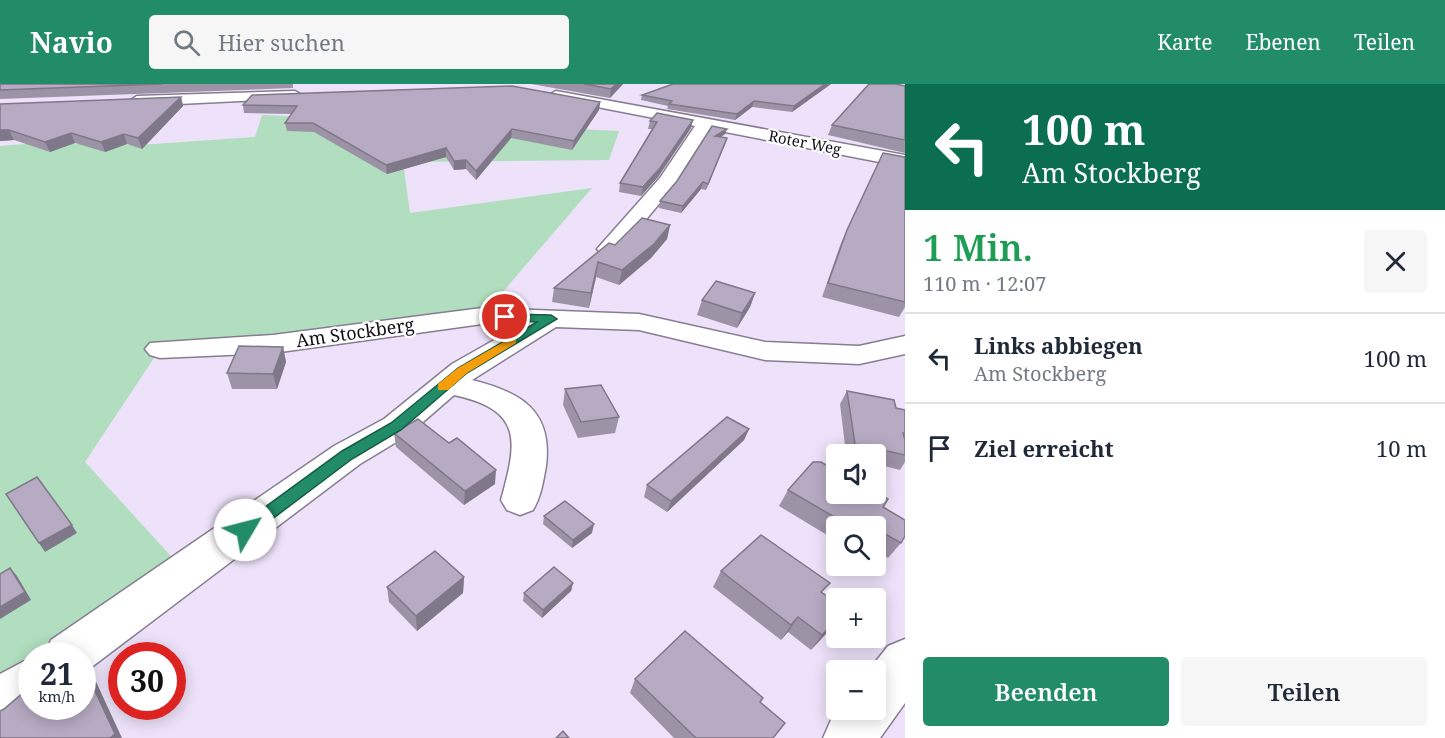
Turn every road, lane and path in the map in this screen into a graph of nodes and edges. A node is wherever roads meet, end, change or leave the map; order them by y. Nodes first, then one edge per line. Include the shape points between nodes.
1 (544, 93) edge
2 (307, 95) edge
3 (120, 101) edge
4 (705, 123) junction
5 (905, 161) edge
6 (609, 249) edge
7 (551, 319) junction
8 (905, 345) edge
9 (160, 349) dead end
10 (447, 384) junction
11 (520, 500) dead end
12 (88, 642) edge
13 (905, 662) edge
14 (886, 688) edge
15 (18, 691) edge
16 (0, 703) edge
17 (862, 720) edge
18 (849, 738) edge

1 - 4 street, Roter Weg
2 - 3 street
4 - 5 street, Roter Weg
4 - 6 street via 667,182
7 - 8 street, Am Stockberg via 639,322 765,351 859,355
7 - 9 street, Am Stockberg via 482,316 273,344
7 - 10 street
10 - 11 street via 496,399 522,416 529,434 528,466
10 - 12 street via 396,427 347,455
13 - 14 street
15 - 16 street
17 - 18 street

